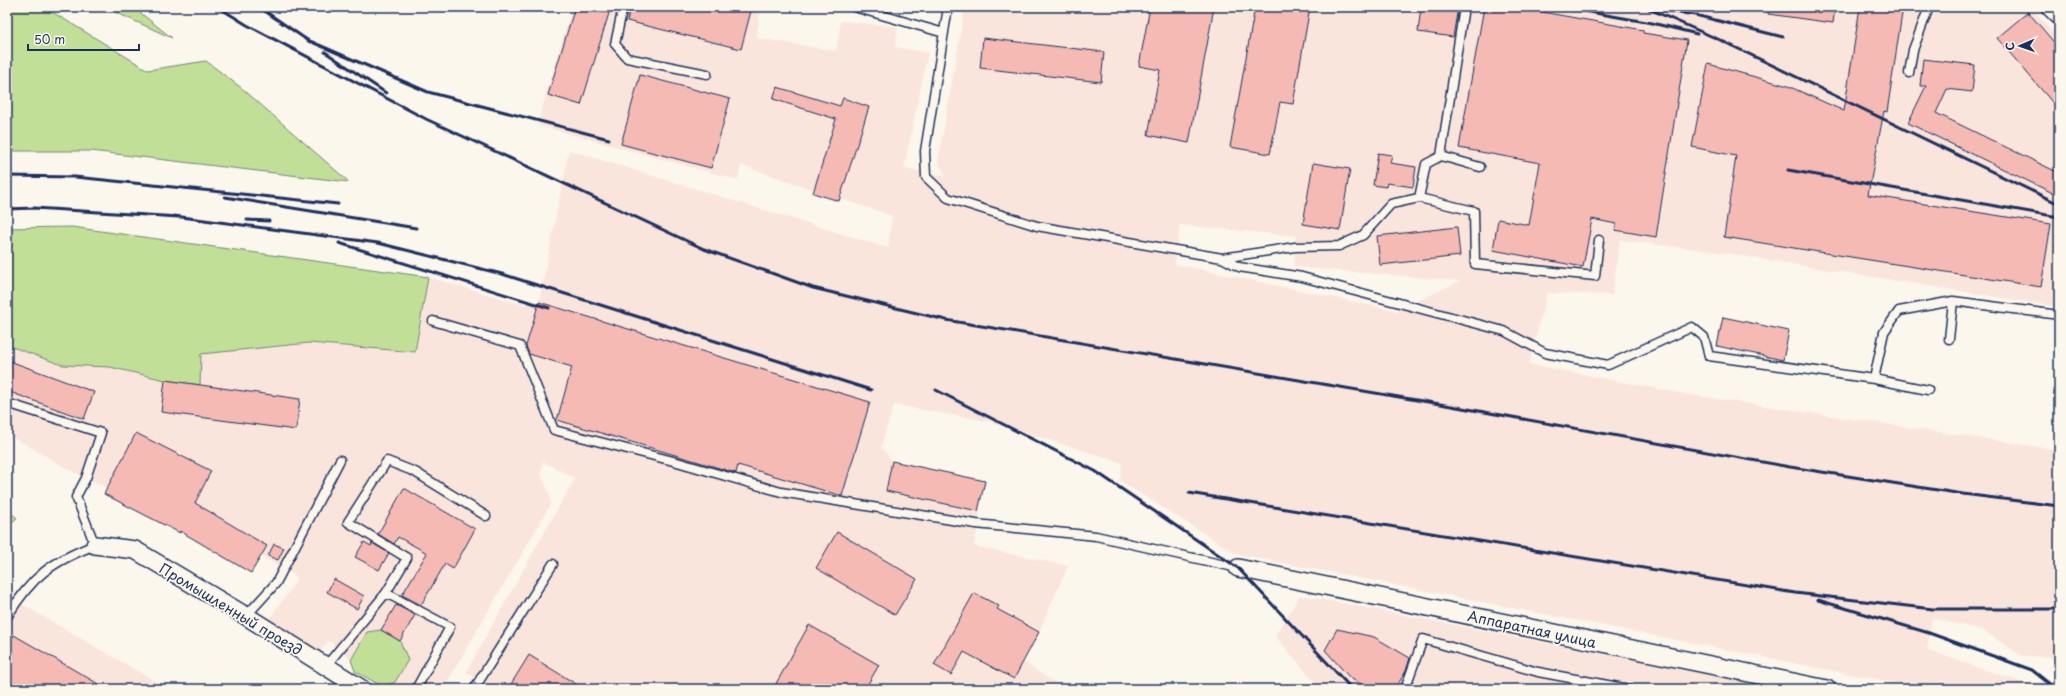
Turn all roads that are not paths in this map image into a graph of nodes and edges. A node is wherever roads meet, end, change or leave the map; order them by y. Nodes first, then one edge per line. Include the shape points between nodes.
1 (623, 7) edge
2 (854, 7) edge
3 (948, 7) edge
4 (1464, 7) edge
5 (1929, 7) edge
6 (2050, 7) edge
7 (2059, 16) edge
8 (944, 33) junction
9 (1909, 73) dead end
10 (707, 74) dead end
11 (1441, 156) junction
12 (1480, 167) dead end
13 (1419, 198) junction
14 (1599, 240) dead end
15 (1222, 258) junction
16 (1954, 301) junction
17 (2059, 315) edge
18 (433, 321) dead end
19 (1949, 339) dead end
20 (1874, 379) junction
21 (1928, 390) dead end
22 (7, 403) edge
23 (340, 460) dead end
24 (486, 516) dead end
25 (95, 545) junction
26 (553, 564) dead end
27 (1238, 568) joint
28 (386, 593) junction
29 (246, 616) junction
30 (7, 617) edge
31 (325, 667) junction
32 (357, 688) edge
33 (416, 689) edge
34 (474, 689) edge
35 (1405, 689) edge
36 (1629, 689) edge
37 (1827, 689) edge

1 - 10 lane via 615,44 627,58
2 - 8 lane
3 - 8 lane
4 - 11 lane
5 - 9 lane via 1913,50
6 - 7 street
8 - 15 lane via 924,151 926,177 948,198 1037,226
11 - 12 lane
11 - 13 lane via 1426,164
13 - 14 lane via 1474,211 1475,264 1595,276
13 - 15 lane via 1391,204 1363,235 1339,246 1295,247
15 - 20 lane via 1239,267 1302,277 1504,331 1545,353 1574,360 1608,365 1692,327 1704,337 1709,356
16 - 17 lane
16 - 19 lane
16 - 20 lane via 1899,311 1884,332
18 - 27 lane via 520,346 554,430 781,492 976,524 1096,536
20 - 21 lane
22 - 25 lane via 100,433 86,478 76,497
23 - 29 lane via 276,583
24 - 28 lane via 415,472 387,461 348,522 407,558
25 - 29 street, Промышленный проезд via 135,550
25 - 30 lane via 65,557 37,576 16,601
26 - 34 lane
27 - 37 street, Аппаратная улица
28 - 31 lane
28 - 33 lane via 450,627
29 - 31 street, Промышленный проезд
31 - 32 street, Промышленный проезд
35 - 36 lane via 1423,639 1538,672

